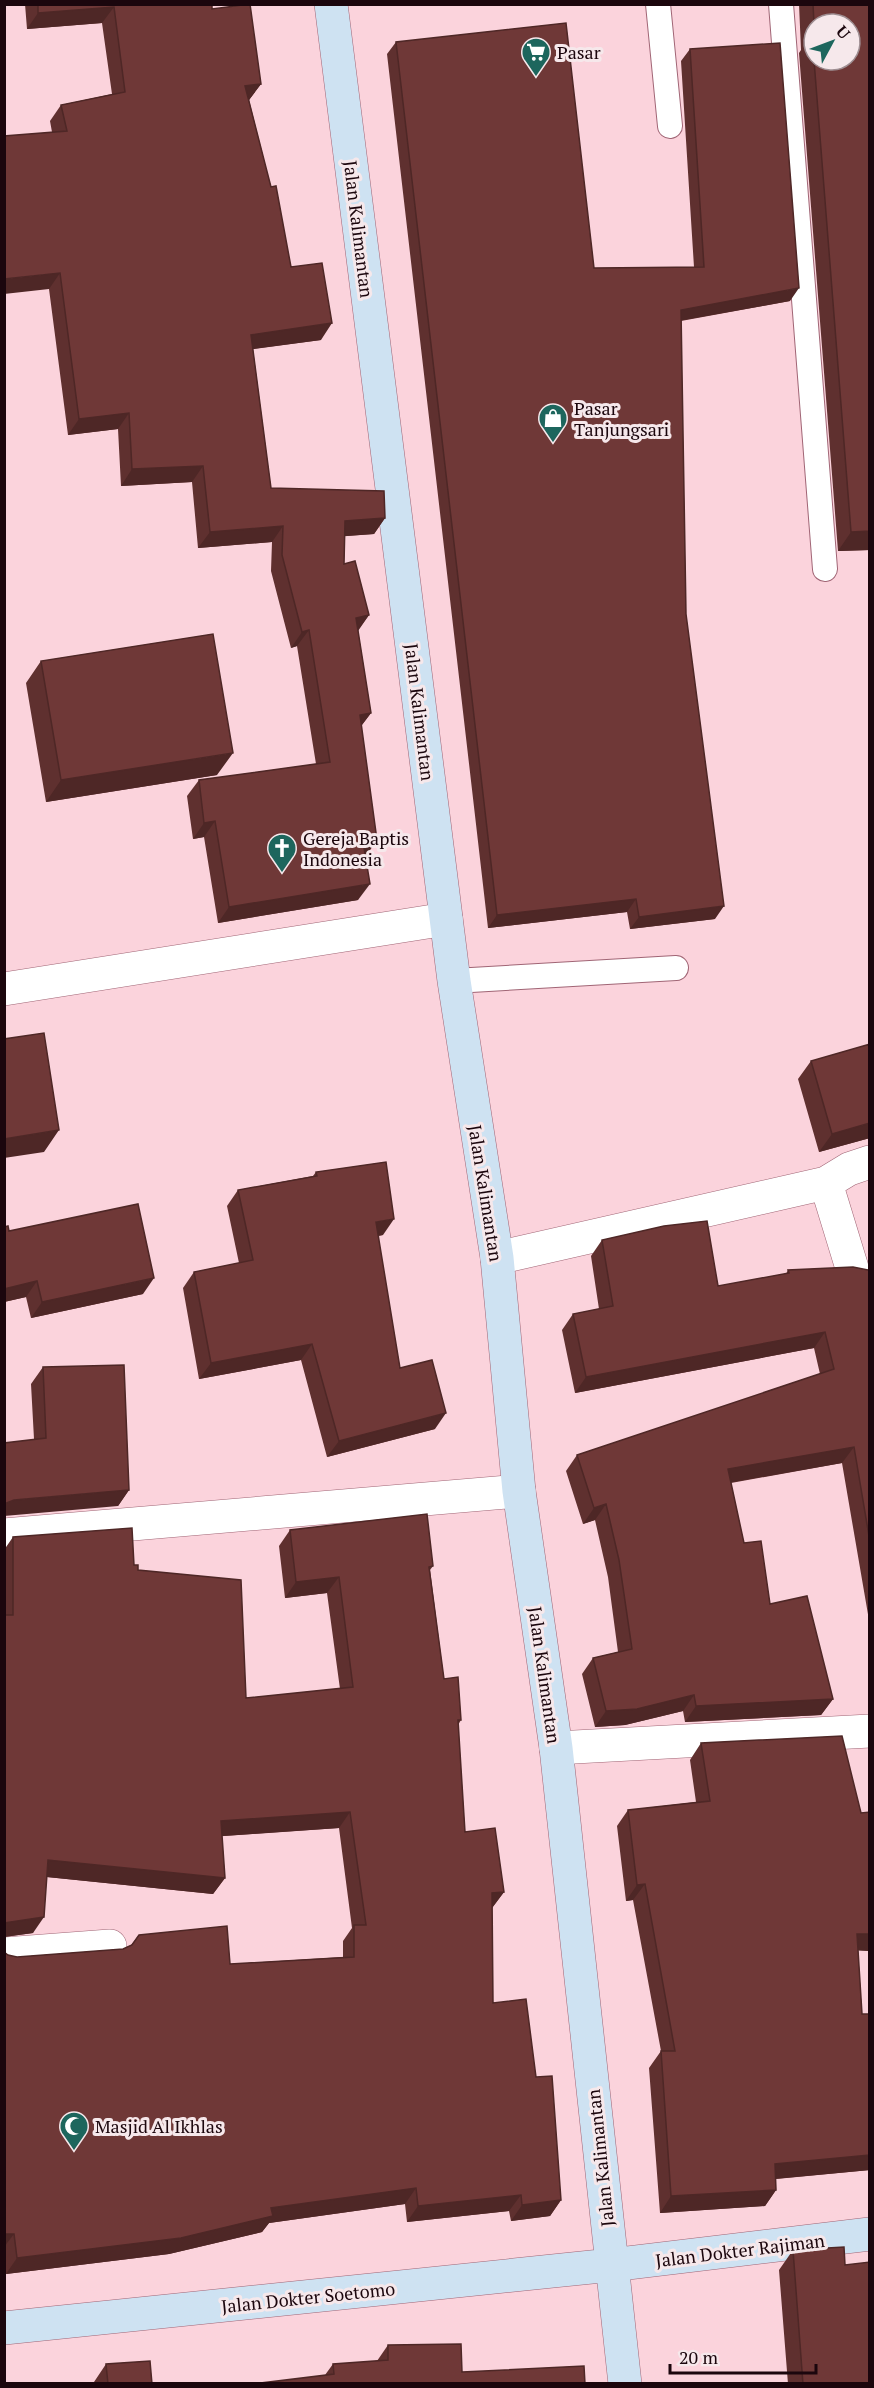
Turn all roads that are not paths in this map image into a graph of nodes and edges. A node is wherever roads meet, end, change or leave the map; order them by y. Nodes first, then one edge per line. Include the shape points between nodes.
1 (331, 4) edge
2 (658, 4) edge
3 (781, 4) edge
4 (670, 126) dead end
5 (825, 569) dead end
6 (446, 919) junction
7 (676, 968) dead end
8 (454, 981) junction
9 (4, 988) edge
10 (870, 1162) edge
11 (826, 1183) junction
12 (497, 1258) junction
13 (852, 1268) edge
14 (519, 1491) junction
15 (4, 1535) edge
16 (870, 1731) edge
17 (556, 1748) junction
18 (110, 1946) dead end
19 (4, 1954) edge
20 (870, 2234) edge
21 (611, 2265) junction
22 (4, 2328) edge
23 (625, 2384) edge

1 - 6 street, Jalan Kalimantan
2 - 4 lane
3 - 5 lane
6 - 8 street, Jalan Kalimantan
6 - 9 street
7 - 8 lane
8 - 12 street, Jalan Kalimantan
10 - 11 street
11 - 12 street
11 - 13 street
12 - 14 street, Jalan Kalimantan
14 - 15 street
14 - 17 street, Jalan Kalimantan
16 - 17 street
17 - 21 street, Jalan Kalimantan
18 - 19 street
20 - 21 street, Jalan Dokter Rajiman
21 - 22 street, Jalan Dokter Soetomo
21 - 23 street, Jalan Kalimantan

